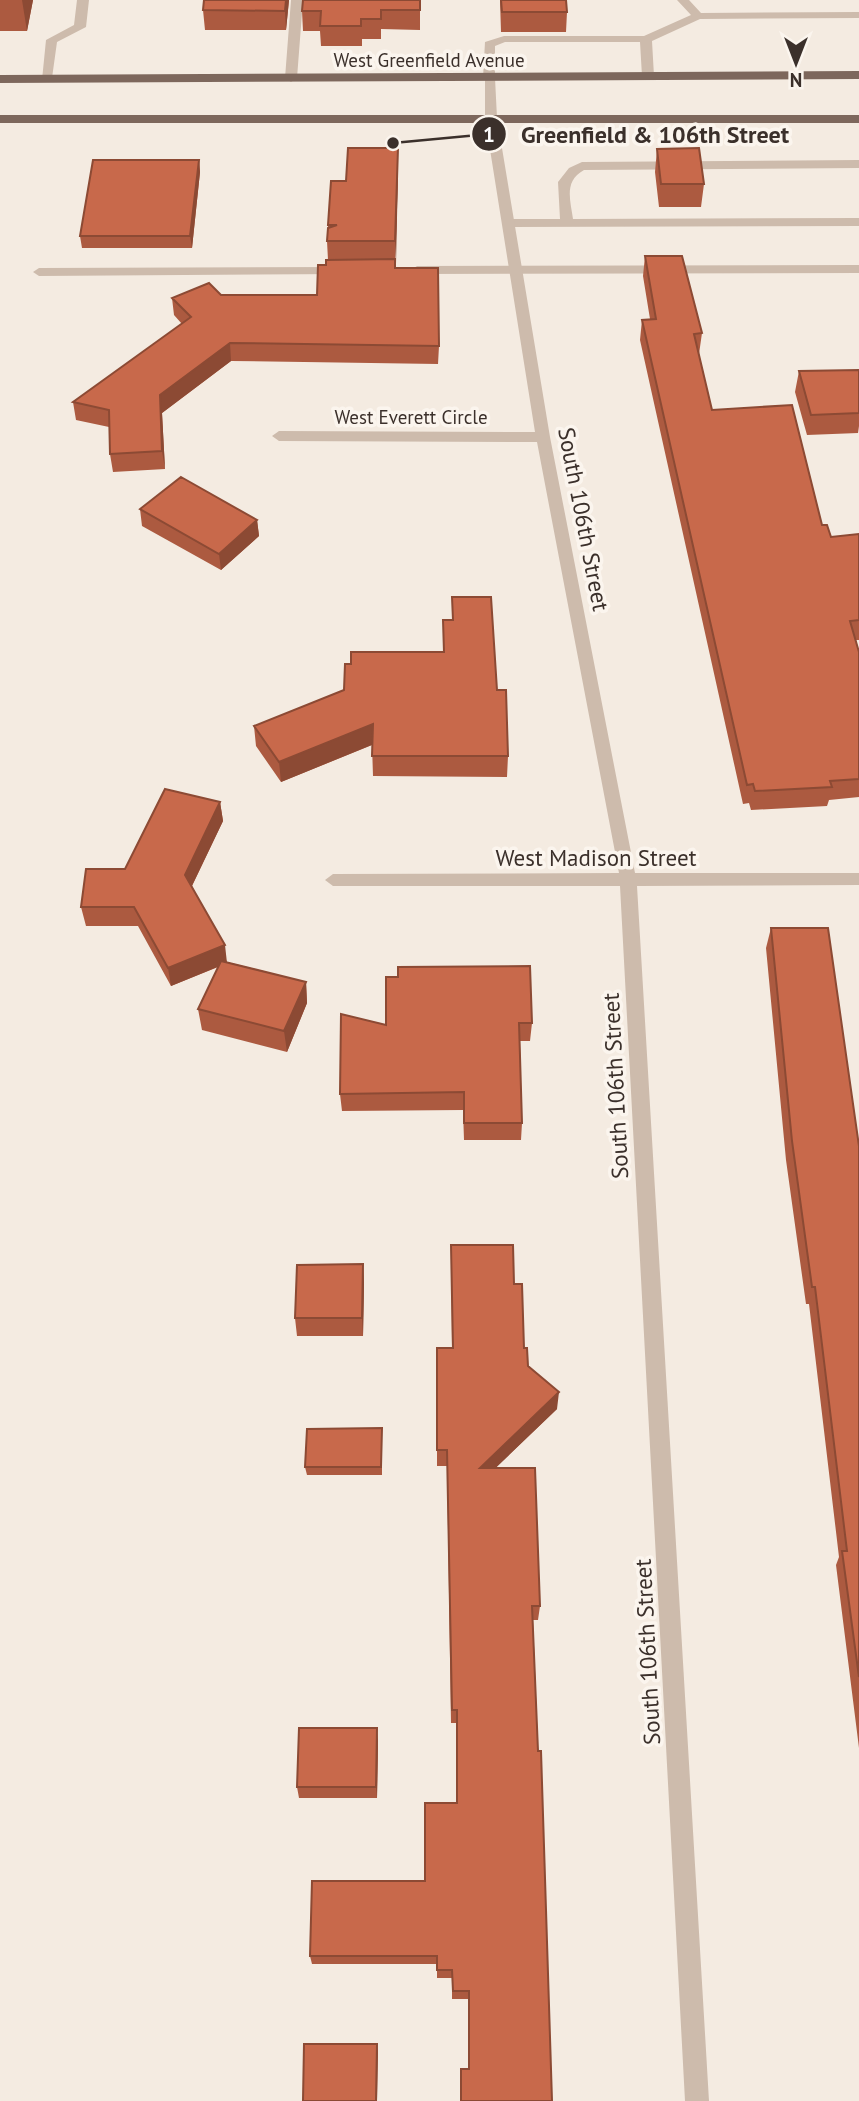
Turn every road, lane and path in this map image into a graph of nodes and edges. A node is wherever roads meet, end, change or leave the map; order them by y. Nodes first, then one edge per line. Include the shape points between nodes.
1 (83, 0) edge
2 (297, 0) edge
3 (683, 0) edge
4 (859, 15) edge
5 (698, 16) junction
6 (646, 39) junction
7 (859, 75) edge
8 (648, 76) junction
9 (46, 78) junction
10 (291, 78) junction
11 (489, 78) junction
12 (0, 79) edge
13 (0, 118) edge
14 (491, 118) junction
15 (859, 119) edge
16 (859, 164) edge
17 (510, 222) junction
18 (567, 222) junction
19 (859, 222) edge
20 (859, 268) edge
21 (518, 270) junction
22 (351, 271) edge
23 (401, 271) edge
24 (39, 272) dead end
25 (279, 436) dead end
26 (543, 437) junction
27 (628, 879) junction
28 (859, 879) edge
29 (333, 880) dead end
30 (697, 2101) edge

1 - 9 street via 80,27 52,40
2 - 10 street
3 - 5 street
4 - 5 street
5 - 6 street
6 - 8 street
6 - 11 street, South 106th Street via 504,39 489,44
7 - 8 main road, West Greenfield Avenue
8 - 11 main road, West Greenfield Avenue
9 - 10 main road, West Greenfield Avenue
9 - 12 main road, West Greenfield Avenue
10 - 11 main road, West Greenfield Avenue
11 - 14 street, South 106th Street
13 - 14 main road
14 - 15 main road
14 - 17 street, South 106th Street
16 - 18 street via 582,166 562,182
17 - 18 street
17 - 21 street, South 106th Street
18 - 19 street
20 - 21 street
21 - 23 street
21 - 26 street, South 106th Street
22 - 24 street
25 - 26 street, West Everett Circle
26 - 27 street, South 106th Street
27 - 28 street, West Madison Street
27 - 29 street, West Madison Street
27 - 30 street, South 106th Street

